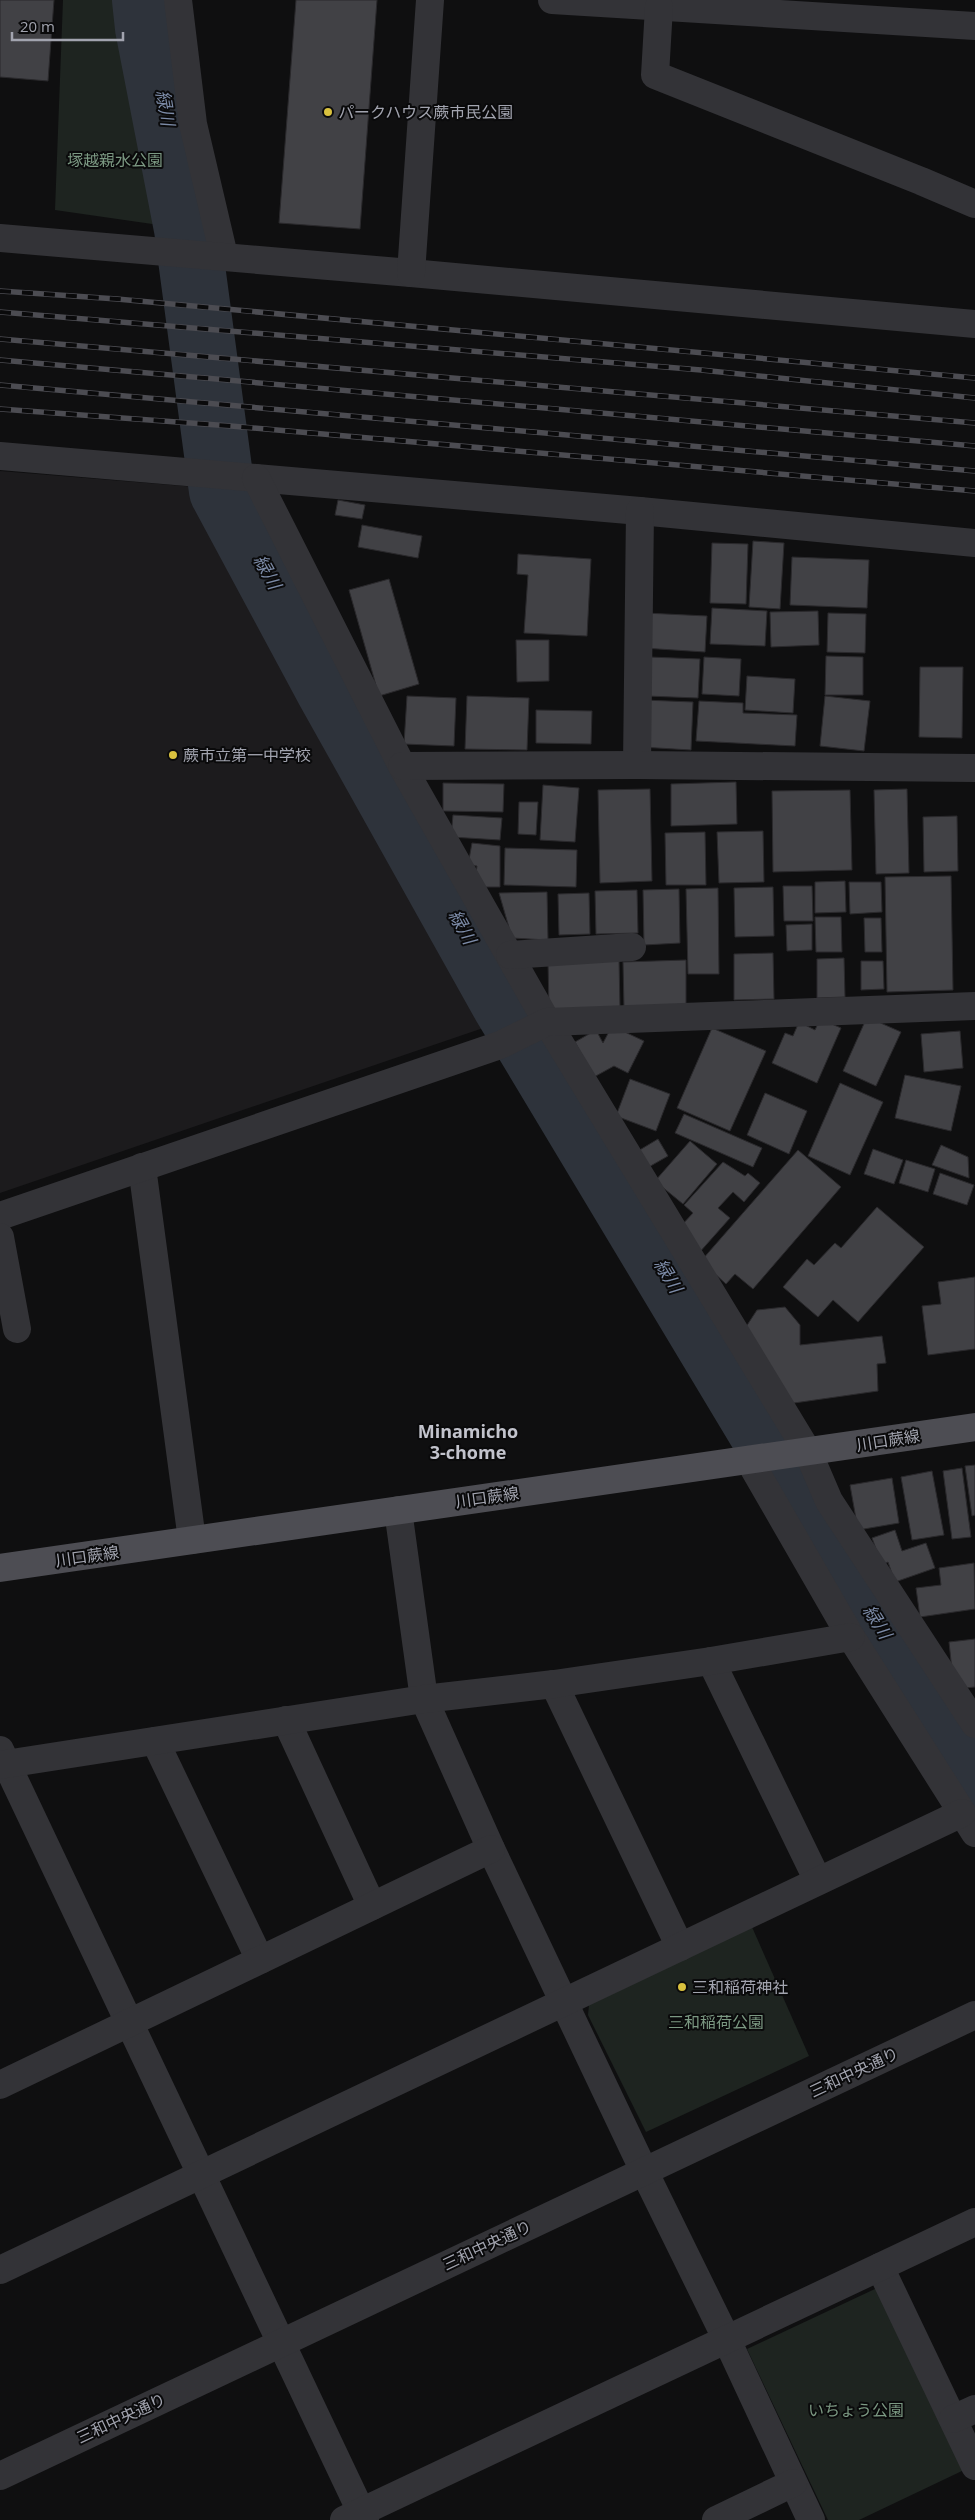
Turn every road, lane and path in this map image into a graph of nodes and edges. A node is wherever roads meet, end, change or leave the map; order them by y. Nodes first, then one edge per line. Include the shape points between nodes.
1 (178, 0) edge
2 (430, 0) edge
3 (552, 0) edge
4 (658, 7) junction
5 (975, 26) edge
6 (975, 204) edge
7 (0, 238) edge
8 (223, 256) junction
9 (411, 273) junction
10 (975, 324) edge
11 (0, 456) edge
12 (254, 477) junction
13 (640, 511) junction
14 (975, 543) edge
15 (637, 765) junction
16 (402, 766) junction
17 (975, 768) edge
18 (632, 947) dead end
19 (510, 955) junction
20 (975, 1006) edge
21 (547, 1022) junction
22 (142, 1168) junction
23 (0, 1216) edge
24 (0, 1236) edge
25 (17, 1329) dead end
26 (975, 1427) edge
27 (804, 1453) junction
28 (754, 1459) junction
29 (398, 1510) junction
30 (192, 1540) junction
31 (0, 1568) edge
32 (851, 1637) junction
33 (711, 1661) junction
34 (554, 1684) junction
35 (424, 1699) junction
36 (973, 1717) edge
37 (286, 1720) junction
38 (155, 1741) junction
39 (2, 1759) edge
40 (969, 1823) edge
41 (491, 1848) junction
42 (818, 1881) junction
43 (372, 1906) junction
44 (680, 1947) junction
45 (260, 1960) junction
46 (565, 2002) junction
47 (975, 2015) edge
48 (131, 2022) junction
49 (2, 2078) edge
50 (644, 2171) junction
51 (202, 2174) junction
52 (975, 2222) edge
53 (880, 2268) junction
54 (0, 2270) edge
55 (728, 2340) junction
56 (281, 2342) junction
57 (964, 2414) edge
58 (975, 2466) edge
59 (0, 2476) edge
60 (793, 2483) junction
61 (357, 2517) edge
62 (716, 2520) edge
63 (810, 2520) edge

1 - 8 street via 193,124
2 - 9 street
3 - 4 street
4 - 5 street
4 - 6 street via 654,75
7 - 8 street
8 - 9 street
9 - 10 street
11 - 12 street
12 - 13 street
12 - 16 street
13 - 14 street
13 - 15 street
15 - 16 street
15 - 17 street
16 - 19 street
18 - 19 street
19 - 21 street
20 - 21 street
21 - 22 street via 500,1045
21 - 27 street
22 - 23 street
22 - 30 street
24 - 25 street
26 - 27 main road, 川口蕨線
27 - 28 main road, 川口蕨線
27 - 36 street via 829,1501
28 - 29 main road, 川口蕨線
28 - 32 street
29 - 30 main road, 川口蕨線
29 - 35 street
30 - 31 main road, 川口蕨線
32 - 33 street
32 - 40 street
33 - 34 street
33 - 42 street
34 - 35 street
34 - 44 street
35 - 37 street
35 - 41 street
37 - 38 street
37 - 43 street
38 - 39 street
38 - 45 street
39 - 48 street
40 - 42 street
41 - 43 street
41 - 46 street
42 - 44 street
43 - 45 street
44 - 46 street
45 - 48 street
46 - 50 street
46 - 51 street
47 - 50 street, 三和中央通り
48 - 49 street
48 - 51 street
50 - 55 street
50 - 56 street, 三和中央通り
51 - 54 street
51 - 56 street
52 - 53 street
53 - 55 street
53 - 57 street
55 - 60 street
55 - 61 street
56 - 59 street, 三和中央通り
56 - 61 street
57 - 58 street
60 - 62 street
60 - 63 street

